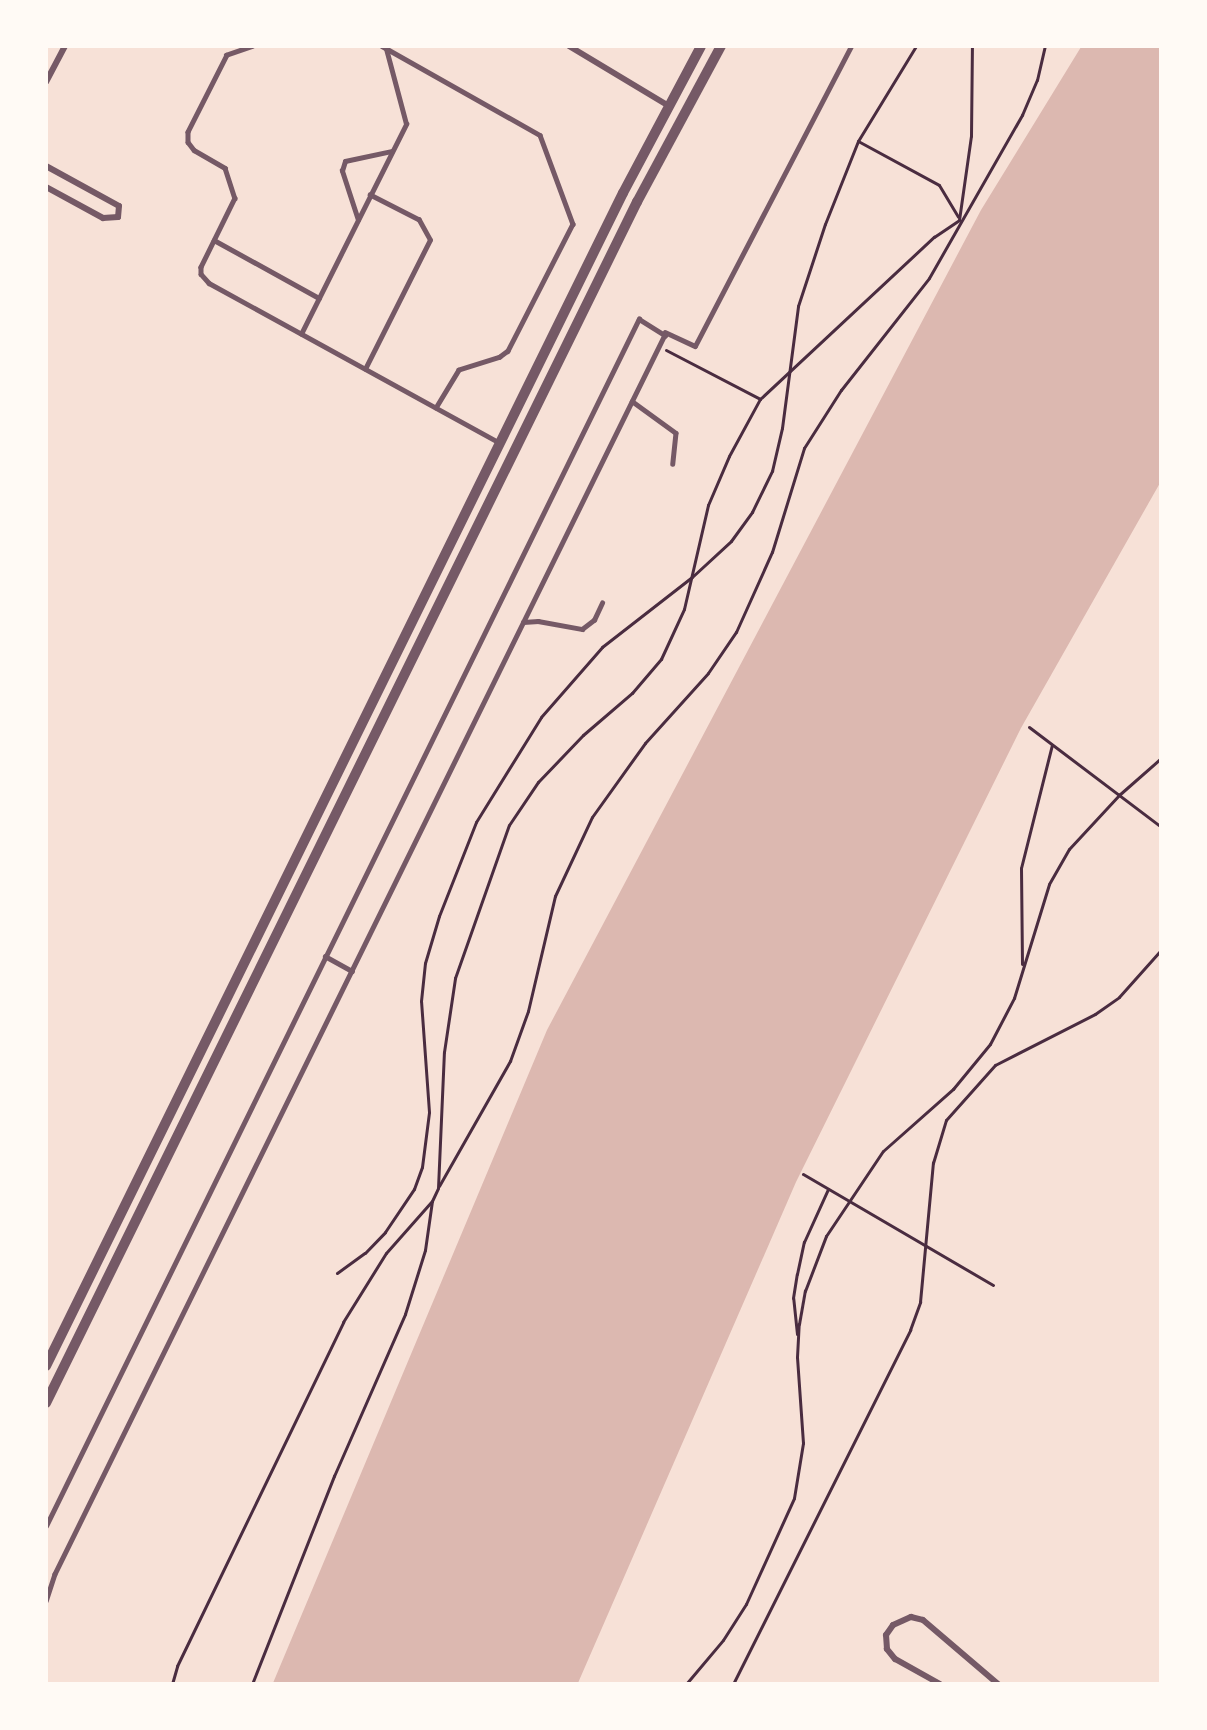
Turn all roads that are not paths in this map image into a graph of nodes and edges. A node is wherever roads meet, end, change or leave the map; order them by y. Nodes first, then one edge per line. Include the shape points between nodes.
1 (65, 46) edge
2 (253, 46) edge
3 (570, 46) edge
4 (701, 46) edge
5 (721, 46) edge
6 (851, 46) edge
7 (384, 48) edge
8 (46, 82) edge
9 (669, 106) junction
10 (392, 151) junction
11 (46, 166) edge
12 (46, 187) edge
13 (370, 195) junction
14 (358, 220) junction
15 (214, 240) junction
16 (319, 298) junction
17 (651, 326) junction
18 (301, 334) junction
19 (365, 369) junction
20 (632, 401) junction
21 (436, 408) junction
22 (500, 443) junction
23 (673, 464) dead end
24 (602, 603) dead end
25 (523, 622) junction
26 (325, 956) junction
27 (352, 971) junction
28 (46, 1366) edge
29 (46, 1402) edge
30 (46, 1526) edge
31 (46, 1601) edge
32 (940, 1683) edge
33 (998, 1683) edge

1 - 8 street
2 - 15 lane via 227,56 189,132 188,142 194,150 225,168 235,198
3 - 9 street
4 - 9 street
5 - 29 street via 637,202
6 - 17 lane via 695,346
7 - 10 lane via 406,124
7 - 21 lane via 540,135 573,224 508,351 459,370
9 - 22 street
10 - 13 lane
10 - 14 lane via 345,160 342,171
11 - 12 street via 119,206 118,217 103,218
13 - 14 lane
13 - 19 lane via 419,220 430,240
14 - 16 lane
15 - 16 lane
15 - 18 lane via 201,267 209,283
16 - 18 lane
17 - 20 lane via 665,334
17 - 26 lane via 639,319
18 - 19 lane
19 - 21 lane
20 - 23 lane via 676,433
20 - 25 lane
21 - 22 lane
22 - 28 street
24 - 25 lane via 594,620 582,629
25 - 27 lane
26 - 27 lane
26 - 30 lane
27 - 31 lane via 55,1574
32 - 33 street via 891,1654 886,1635 893,1624 911,1617 923,1620

